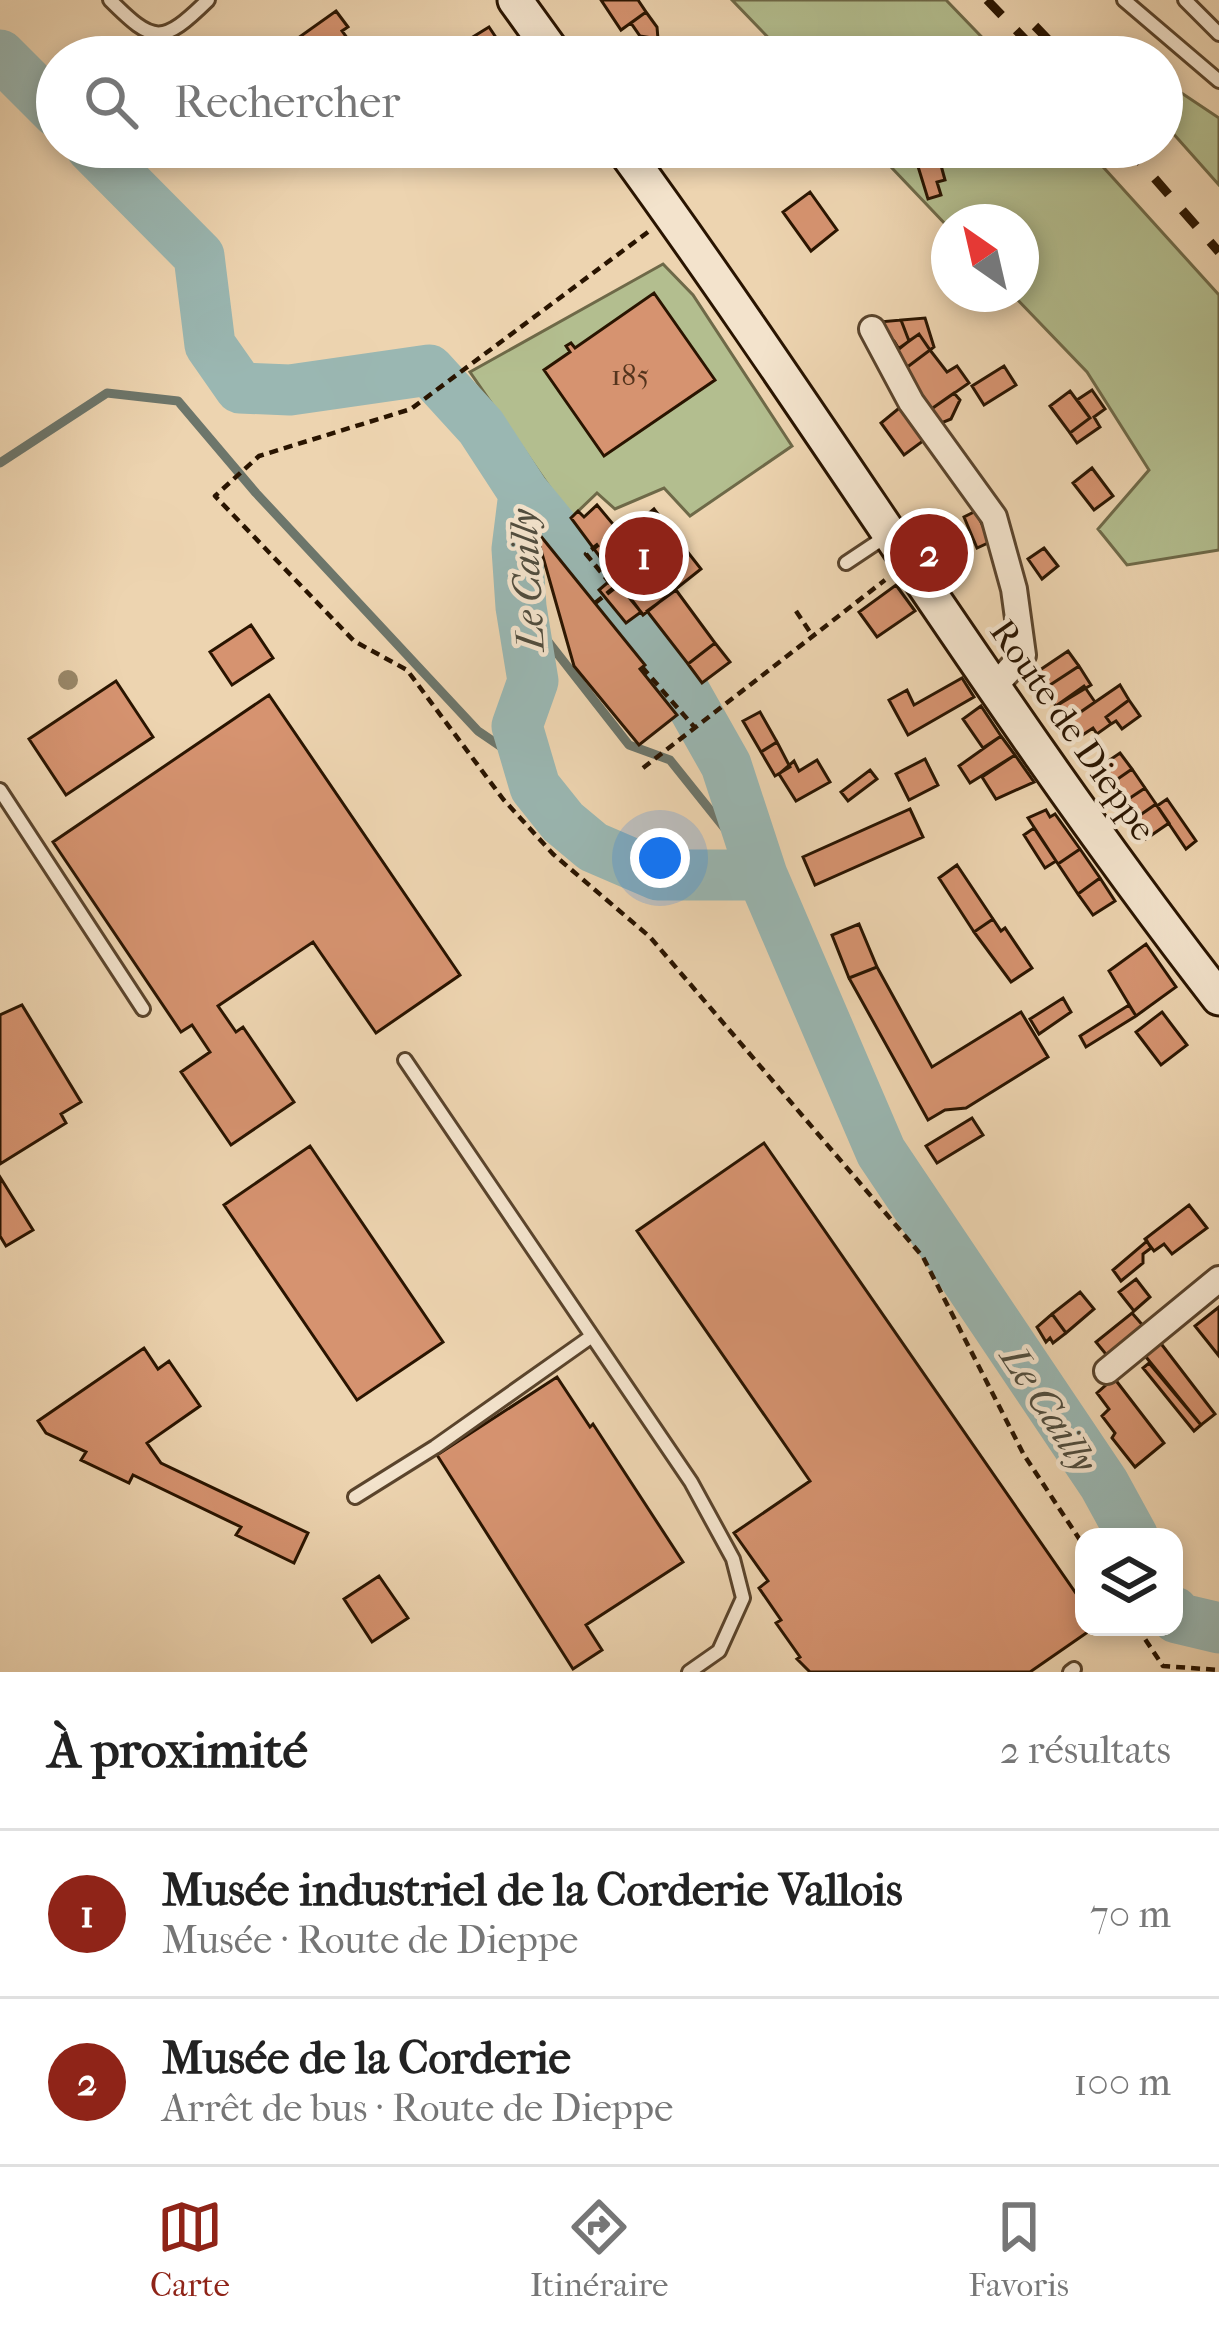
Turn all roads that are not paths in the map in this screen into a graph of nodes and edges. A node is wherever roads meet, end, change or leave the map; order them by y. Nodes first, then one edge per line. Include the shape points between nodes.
1 (110, 0) edge
2 (208, 0) edge
3 (515, 0) edge
4 (1124, 0) edge
5 (1185, 0) edge
6 (1219, 34) edge
7 (541, 36) edge
8 (1166, 36) edge
9 (1183, 50) edge
10 (1219, 81) edge
11 (637, 168) edge
12 (872, 329) dead end
13 (900, 548) junction
14 (846, 563) dead end
15 (994, 688) junction
16 (0, 790) edge
17 (1219, 998) edge
18 (143, 1010) dead end
19 (405, 1060) dead end
20 (1219, 1279) edge
21 (592, 1336) junction
22 (1107, 1371) dead end
23 (355, 1497) dead end
24 (689, 1672) edge

1 - 2 lane via 143,32 162,34
3 - 7 main road
4 - 8 lane
5 - 6 lane
9 - 10 lane
11 - 13 main road, Route de Dieppe
12 - 15 street via 911,402 994,517 1024,655
13 - 14 lane
13 - 15 main road, Route de Dieppe
15 - 17 main road, Route de Dieppe
16 - 18 lane
19 - 21 lane
20 - 22 street
21 - 23 lane
21 - 24 lane via 733,1559 743,1598 719,1651

